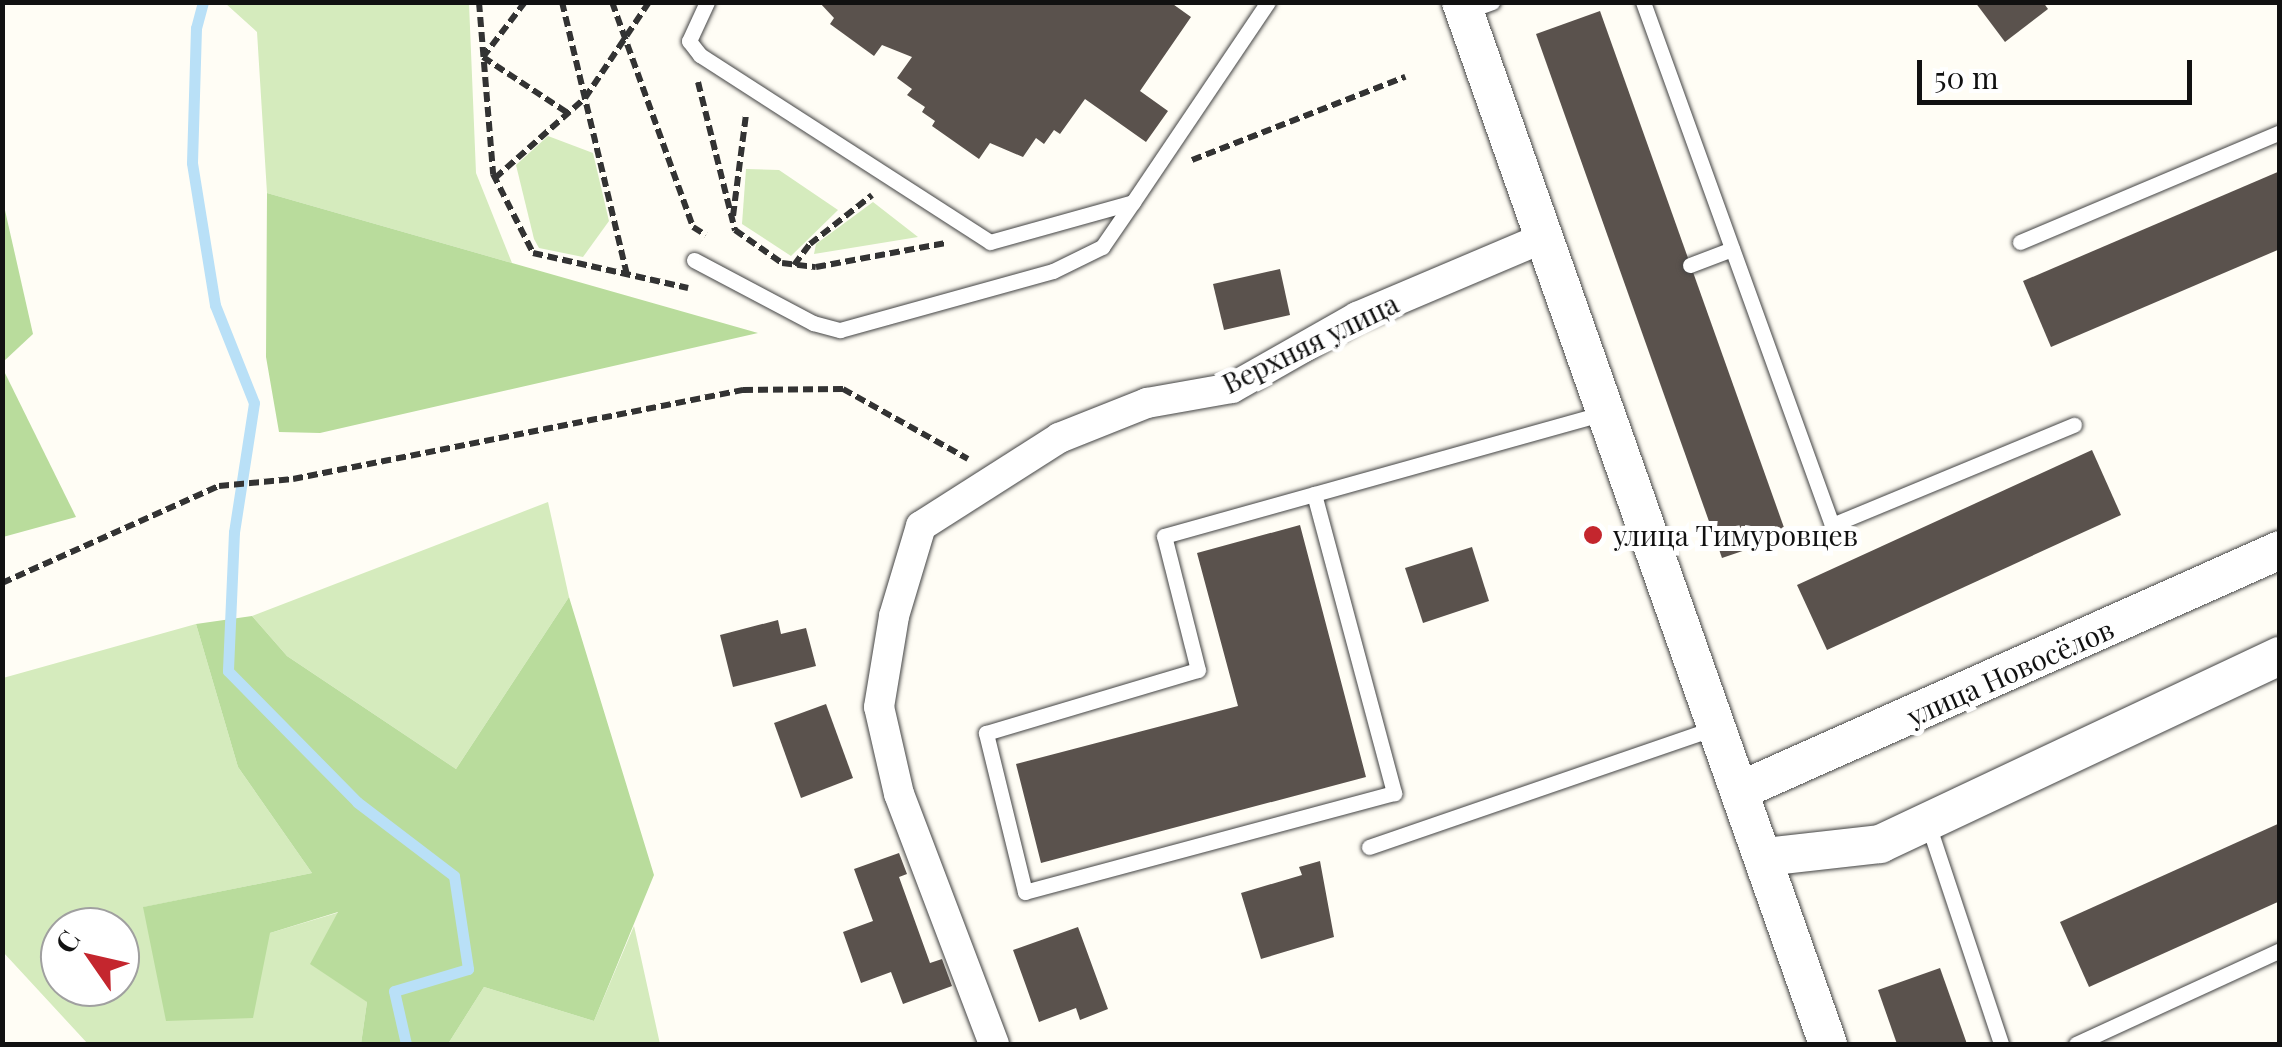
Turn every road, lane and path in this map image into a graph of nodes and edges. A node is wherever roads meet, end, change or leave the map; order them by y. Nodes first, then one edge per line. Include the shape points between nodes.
1 (479, 2) edge
2 (525, 2) edge
3 (562, 2) edge
4 (612, 2) edge
5 (648, 2) edge
6 (707, 2) edge
7 (1268, 2) edge
8 (1643, 2) edge
9 (1473, 6) edge
10 (624, 38) junction
11 (483, 57) junction
12 (1405, 77) dead end
13 (699, 80) dead end
14 (585, 98) junction
15 (746, 111) dead end
16 (568, 113) junction
17 (2280, 132) edge
18 (1171, 146) junction
19 (495, 178) junction
20 (872, 194) dead end
21 (1133, 202) junction
22 (732, 222) junction
23 (976, 238) junction
24 (1543, 238) junction
25 (2020, 242) dead end
26 (720, 244) dead end
27 (1732, 249) junction
28 (694, 260) dead end
29 (1690, 265) dead end
30 (794, 266) junction
31 (627, 275) junction
32 (742, 286) junction
33 (1608, 412) junction
34 (2074, 424) dead end
35 (1000, 477) junction
36 (1314, 494) junction
37 (2280, 550) edge
38 (2, 582) edge
39 (2280, 656) edge
40 (1720, 726) junction
41 (1739, 791) junction
42 (1927, 820) junction
43 (1369, 847) dead end
44 (1765, 856) junction
45 (2280, 950) edge
46 (994, 1044) edge
47 (1828, 1044) edge
48 (2000, 1044) edge
49 (2076, 1044) edge

1 - 11 path
2 - 11 path
3 - 14 path
4 - 10 path
5 - 10 path
6 - 23 lane via 689,41 700,54
7 - 18 lane
8 - 27 lane
9 - 24 street
10 - 14 path
10 - 26 path via 693,227
11 - 16 path
11 - 19 path
12 - 18 path via 1191,160
13 - 22 path via 697,96
14 - 16 path
14 - 31 path
15 - 22 path
16 - 19 path
17 - 25 lane
18 - 21 lane
19 - 31 path via 533,253
20 - 30 path via 810,244
21 - 23 lane via 1007,241
21 - 32 lane via 1102,246 1054,271 840,330
22 - 30 path via 741,235
23 - 30 path
24 - 33 street
24 - 35 street, Верхняя улица via 1357,317 1232,388 1148,403 1060,438
27 - 29 lane
27 - 34 lane via 1832,525
28 - 32 lane
31 - 32 path via 726,297
33 - 36 lane
33 - 40 street
35 - 38 path via 843,390 743,390 293,479 219,486
35 - 46 street, Верхняя улица via 921,526 894,616 879,707 899,794
36 - 36 lane via 1164,536 1198,670 986,733 1025,892 1394,792
37 - 41 street, улица Новосёлов
39 - 42 street
40 - 41 street
40 - 43 lane
41 - 44 street
42 - 44 street via 1880,844
42 - 48 lane
44 - 47 street
45 - 49 lane

